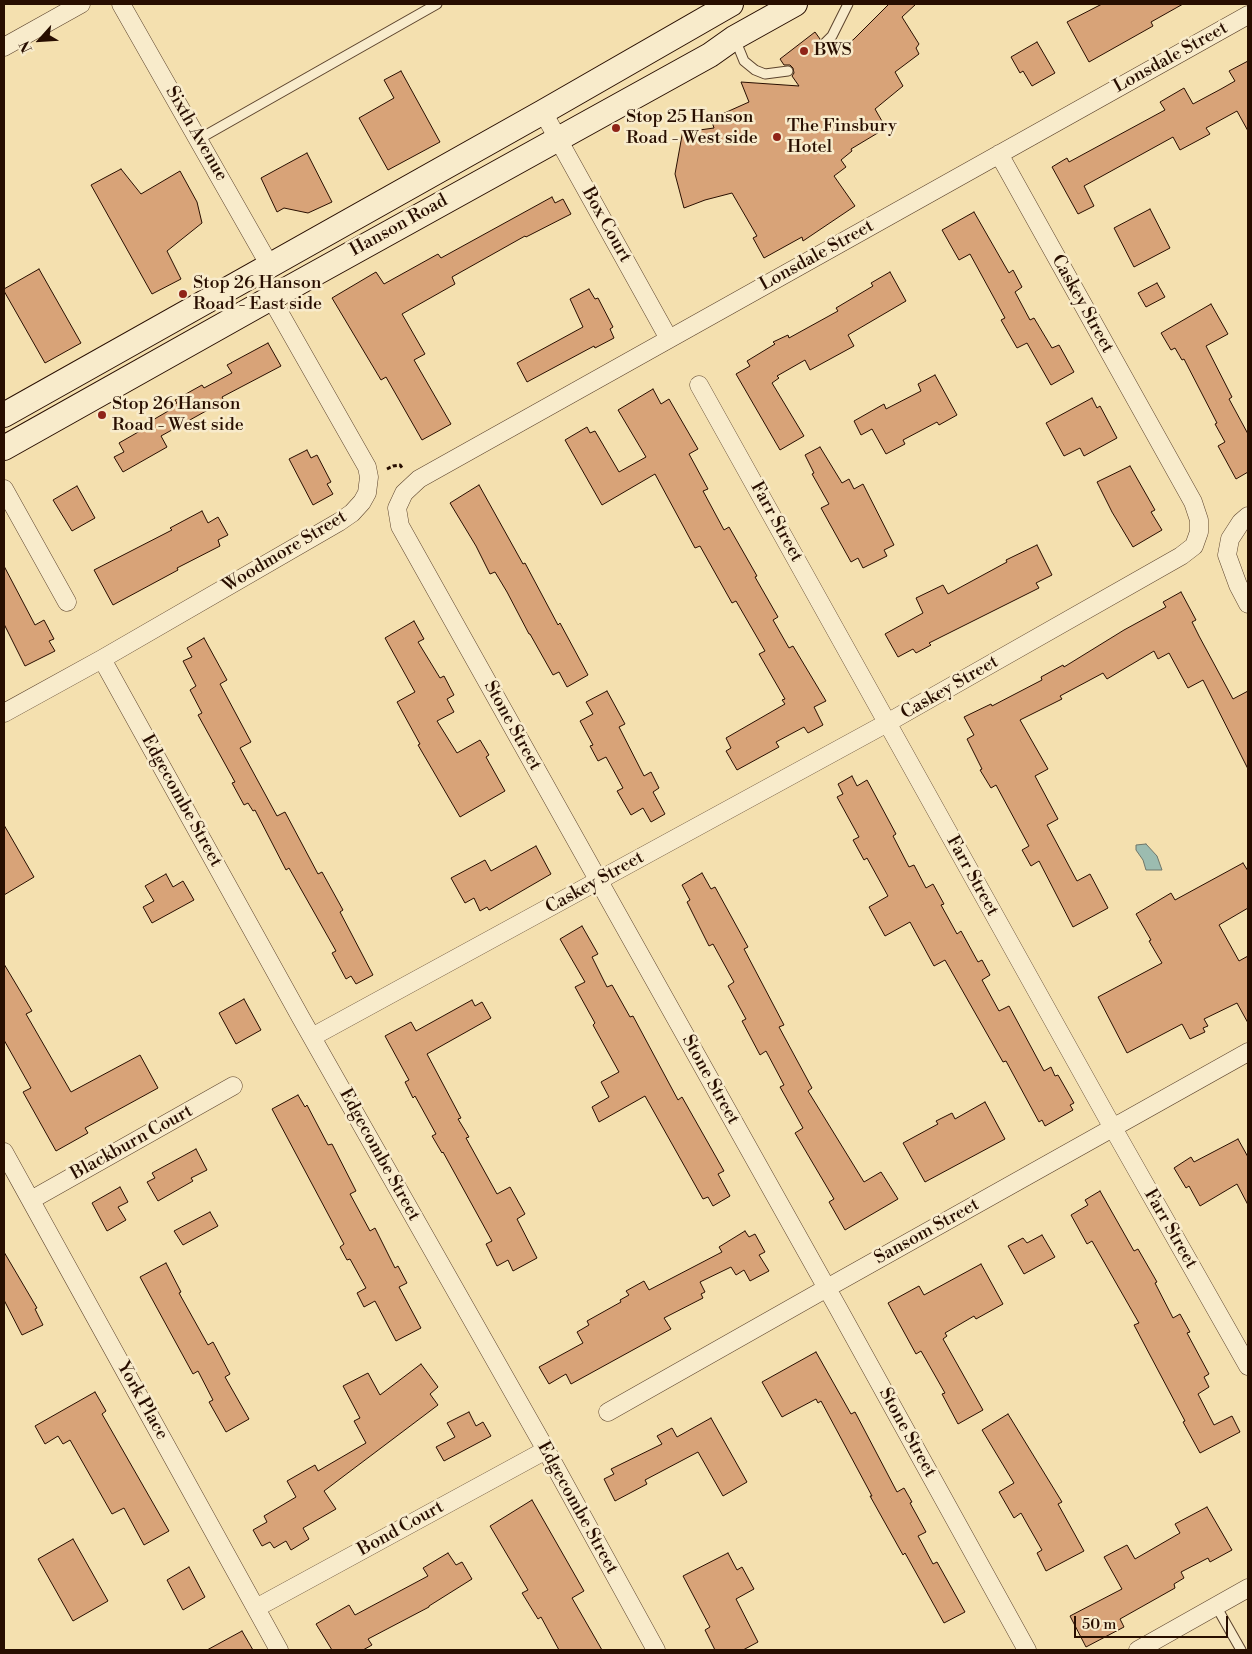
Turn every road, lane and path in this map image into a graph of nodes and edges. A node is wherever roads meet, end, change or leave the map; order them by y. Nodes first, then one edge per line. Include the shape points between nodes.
1 (81, 4) edge
2 (122, 4) edge
3 (437, 4) edge
4 (731, 4) edge
5 (795, 4) edge
6 (848, 4) edge
7 (1248, 15) edge
8 (734, 38) junction
9 (824, 44) dead end
10 (4, 47) edge
11 (788, 71) dead end
12 (543, 112) junction
13 (558, 138) junction
14 (199, 139) junction
15 (999, 154) junction
16 (270, 266) junction
17 (271, 298) junction
18 (669, 338) junction
19 (699, 385) dead end
20 (4, 415) edge
21 (4, 448) edge
22 (384, 470) dead end
23 (406, 471) dead end
24 (4, 489) edge
25 (397, 508) joint
26 (1248, 516) edge
27 (67, 602) dead end
28 (1248, 604) edge
29 (102, 659) junction
30 (4, 712) edge
31 (887, 723) junction
32 (599, 881) junction
33 (312, 1036) junction
34 (1248, 1052) edge
35 (233, 1086) dead end
36 (1113, 1128) junction
37 (4, 1152) edge
38 (31, 1200) junction
39 (827, 1288) junction
40 (1248, 1366) edge
41 (608, 1412) dead end
42 (546, 1450) junction
43 (1248, 1588) edge
44 (1216, 1606) junction
45 (256, 1608) junction
46 (279, 1650) edge
47 (656, 1650) edge
48 (1027, 1650) edge
49 (1138, 1650) edge
50 (1241, 1650) edge

1 - 10 street
2 - 14 street, Sixth Avenue
3 - 14 lane
4 - 12 main road, Hanson Road
5 - 8 main road, Hanson Road
6 - 9 lane via 832,36
7 - 15 street, Lonsdale Street
8 - 11 lane via 744,61 755,70 765,74
8 - 13 main road, Hanson Road via 710,55
12 - 13 street, Box Court
12 - 16 main road, Hanson Road
13 - 17 main road, Hanson Road
13 - 18 street, Box Court
14 - 16 street, Sixth Avenue
15 - 18 street, Lonsdale Street
15 - 31 street, Caskey Street via 1193,502 1199,532 1194,546 1181,556
16 - 17 main road
16 - 20 main road, Hanson Road
17 - 21 main road, Hanson Road
17 - 29 street, Woodmore Street via 367,467 367,493 352,513 339,522
18 - 25 street, Lonsdale Street via 419,479 404,493
19 - 31 street, Farr Street
22 - 23 path via 400,465
24 - 27 street
25 - 32 street, Stone Street via 400,526
26 - 28 street via 1230,539 1227,555
29 - 30 street, Woodmore Street
29 - 33 street, Edgecombe Street
31 - 32 street, Caskey Street
31 - 36 street, Farr Street
32 - 33 street, Caskey Street
32 - 39 street, Stone Street
33 - 42 street, Edgecombe Street
34 - 36 street, Sansom Street
35 - 38 street, Blackburn Court
36 - 39 street, Sansom Street
36 - 40 street, Farr Street
37 - 38 street, York Place
38 - 45 street, York Place
39 - 41 street, Sansom Street
39 - 48 street, Stone Street
42 - 45 street, Bond Court
42 - 47 street, Edgecombe Street
43 - 44 street
44 - 49 street
44 - 50 lane
45 - 46 street, York Place

